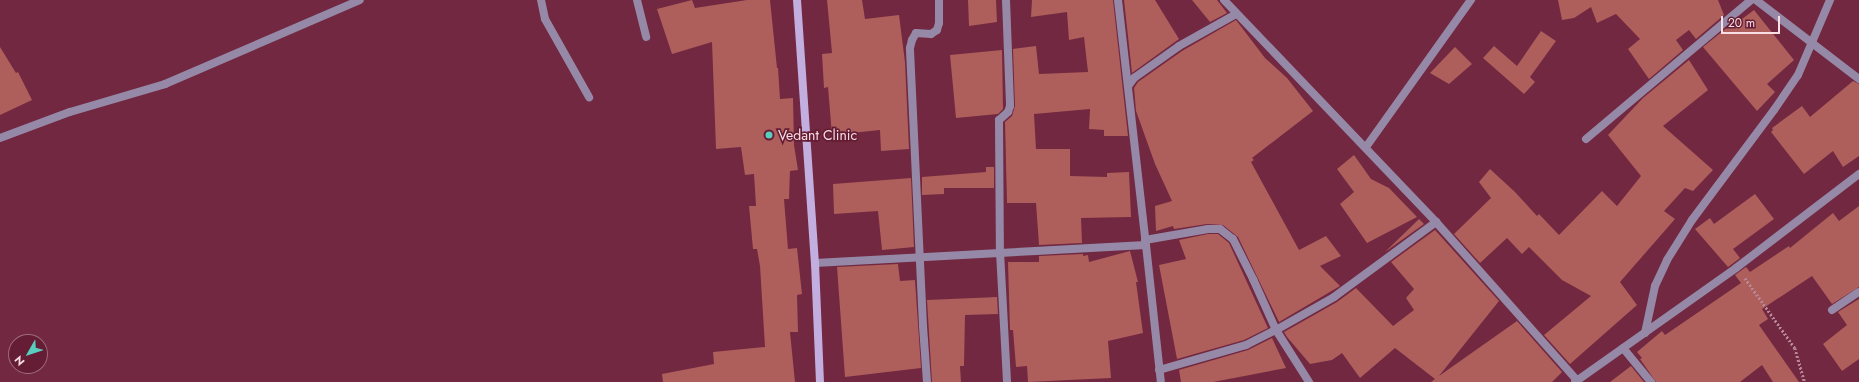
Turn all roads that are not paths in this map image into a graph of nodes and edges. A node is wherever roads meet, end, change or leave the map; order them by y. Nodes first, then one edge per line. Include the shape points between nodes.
1 (360, 0) edge
2 (541, 0) edge
3 (637, 0) edge
4 (798, 0) edge
5 (939, 0) edge
6 (1006, 0) edge
7 (1118, 0) edge
8 (1224, 0) edge
9 (1471, 0) edge
10 (1751, 0) edge
11 (1756, 0) edge
12 (1830, 0) edge
13 (1236, 14) junction
14 (646, 37) dead end
15 (1812, 42) junction
16 (1859, 78) edge
17 (1129, 85) junction
18 (589, 97) dead end
19 (0, 138) edge
20 (1586, 139) dead end
21 (1366, 147) junction
22 (1859, 174) edge
23 (1436, 222) junction
24 (1146, 242) junction
25 (1000, 252) junction
26 (920, 257) junction
27 (815, 263) junction
28 (1859, 292) edge
29 (1832, 310) dead end
30 (1276, 330) junction
31 (1645, 333) junction
32 (1623, 348) junction
33 (1159, 370) junction
34 (1576, 381) edge
35 (820, 382) edge
36 (927, 382) edge
37 (1007, 382) edge
38 (1161, 382) edge
39 (1309, 382) edge
40 (1651, 382) edge

1 - 19 street via 165,84 70,112
2 - 18 street via 545,19
3 - 14 street
4 - 27 main road
5 - 26 street via 937,30 931,34 916,33 910,48
6 - 25 street via 1010,106 1008,112 999,120
7 - 17 street
8 - 13 street
9 - 21 street
10 - 20 street
11 - 15 street
12 - 15 street
13 - 17 street via 1179,46 1134,78
13 - 21 street
15 - 16 street
15 - 31 street via 1794,81 1692,220 1667,260 1655,286
17 - 24 street
21 - 23 street
22 - 31 street via 1736,268
23 - 30 street via 1334,297
23 - 34 street
24 - 25 street
24 - 30 street via 1208,228 1220,229 1232,239 1254,278
24 - 33 street
25 - 26 street
25 - 37 street
26 - 27 street
26 - 36 street
27 - 35 main road
28 - 29 street
30 - 33 street via 1246,345
30 - 39 street
31 - 32 street
32 - 34 street
32 - 40 street
33 - 38 street

